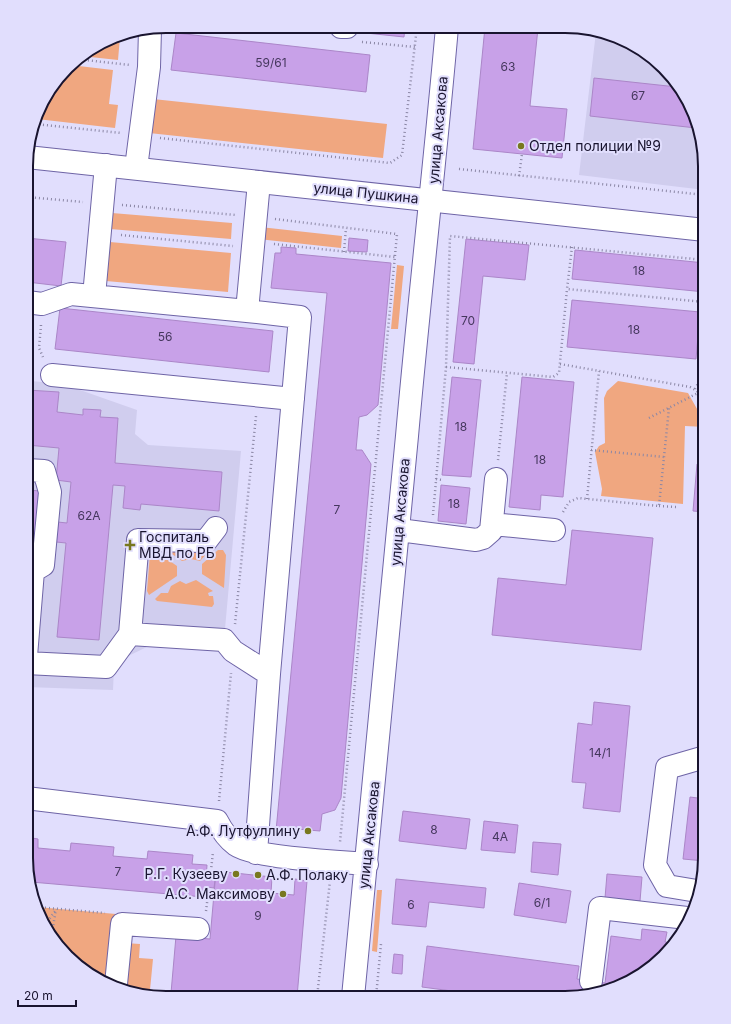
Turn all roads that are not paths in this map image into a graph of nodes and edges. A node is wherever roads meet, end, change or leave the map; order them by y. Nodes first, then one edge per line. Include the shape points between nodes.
1 (446, 33) edge
2 (150, 34) edge
3 (33, 158) edge
4 (106, 165) junction
5 (136, 168) junction
6 (259, 182) junction
7 (431, 200) junction
8 (698, 229) edge
9 (94, 296) junction
10 (34, 303) edge
11 (247, 311) junction
12 (52, 375) road end
13 (293, 399) junction
14 (33, 470) edge
15 (496, 479) road end
16 (492, 524) junction
17 (216, 528) dead end
18 (399, 530) junction
19 (554, 530) road end
20 (33, 570) edge
21 (130, 634) junction
22 (33, 663) edge
23 (269, 674) junction
24 (698, 759) edge
25 (33, 799) edge
26 (256, 853) junction
27 (367, 864) junction
28 (693, 890) edge
29 (684, 918) edge
30 (202, 922) road end
31 (116, 981) edge
32 (590, 988) edge
33 (354, 991) edge

1 - 7 street, улица Аксакова
2 - 5 street
3 - 4 street, улица Пушкина
4 - 5 street, улица Пушкина
4 - 9 street
5 - 6 street, улица Пушкина
6 - 7 street, улица Пушкина
6 - 11 street
7 - 8 street, улица Пушкина
7 - 18 street, улица Аксакова
9 - 10 street via 71,294
9 - 11 street
11 - 13 street via 300,317
12 - 13 street
13 - 23 street
14 - 20 street via 44,471 50,492 43,565
15 - 16 street
16 - 18 street via 489,534 479,539 425,535
16 - 19 street
17 - 21 street via 206,541 138,540
18 - 27 street, улица Аксакова
21 - 22 street via 106,667
21 - 23 street via 224,640 233,651
23 - 26 street
24 - 28 street via 667,768 656,865 668,886
25 - 26 street via 218,821 222,832 237,846
26 - 27 street
27 - 33 street, улица Аксакова
29 - 32 street via 600,908
30 - 31 street via 122,924

